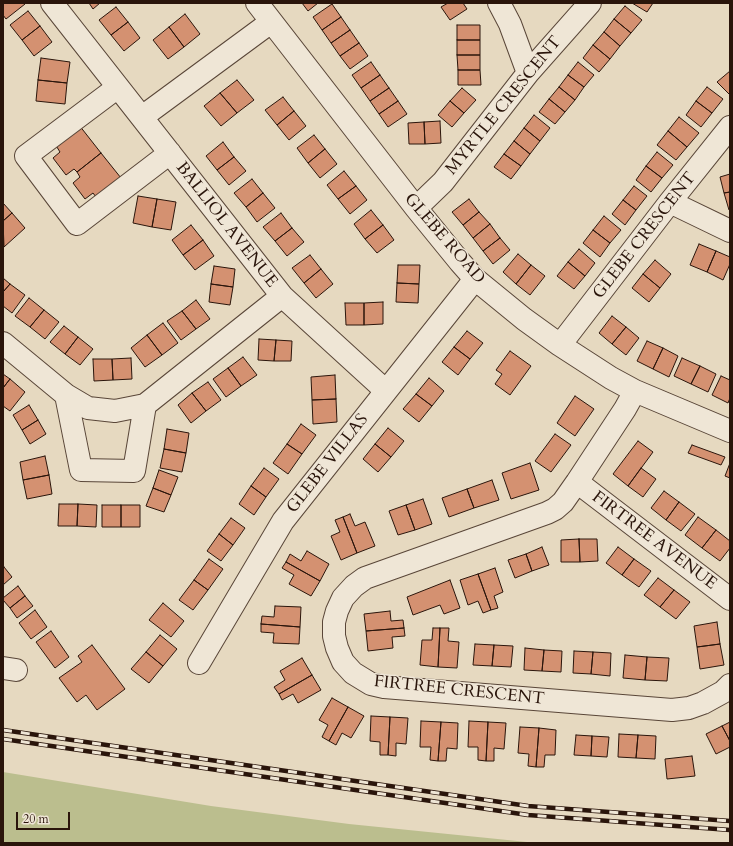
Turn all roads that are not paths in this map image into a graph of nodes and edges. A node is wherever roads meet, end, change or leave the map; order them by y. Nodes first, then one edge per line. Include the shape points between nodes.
1 (52, 3) edge
2 (257, 3) edge
3 (499, 3) edge
4 (590, 3) edge
5 (271, 22) junction
6 (528, 73) junction
7 (118, 87) junction
8 (142, 117) junction
9 (730, 128) edge
10 (170, 153) junction
11 (670, 202) junction
12 (416, 208) junction
13 (730, 231) edge
14 (475, 278) junction
15 (282, 296) junction
16 (3, 343) edge
17 (560, 345) junction
18 (386, 391) junction
19 (635, 391) junction
20 (66, 395) junction
21 (145, 405) junction
22 (730, 431) edge
23 (578, 482) junction
24 (730, 599) edge
25 (199, 663) dead end
26 (730, 685) edge

1 - 7 street
2 - 5 street, GLEBE ROAD
3 - 6 street via 510,24
4 - 6 street, MYRTLE CRESCENT
5 - 8 street
5 - 12 street, GLEBE ROAD
6 - 12 street, MYRTLE CRESCENT via 443,182
7 - 8 street, BALLIOL AVENUE
7 - 10 street via 26,156 78,224
8 - 10 street, BALLIOL AVENUE
9 - 11 street, GLEBE CRESCENT
10 - 15 street, BALLIOL AVENUE
11 - 13 street
11 - 17 street, GLEBE CRESCENT
12 - 14 street, GLEBE ROAD
14 - 17 street, GLEBE ROAD
14 - 18 street, GLEBE VILLAS
15 - 18 street, BALLIOL AVENUE
15 - 21 street, BALLIOL AVENUE
16 - 20 street, BALLIOL AVENUE
17 - 19 street, GLEBE ROAD
18 - 25 street, GLEBE VILLAS via 283,521
19 - 22 street, GLEBE ROAD
19 - 23 street, FIRTREE CRESCENT
20 - 21 street, BALLIOL AVENUE via 88,408 115,411
20 - 21 street via 81,470 134,471
23 - 24 street, FIRTREE AVENUE
23 - 26 street, FIRTREE CRESCENT via 563,502 547,513 365,578 354,586 343,598 334,622 334,636 343,662 363,680 384,687 672,710 703,703

